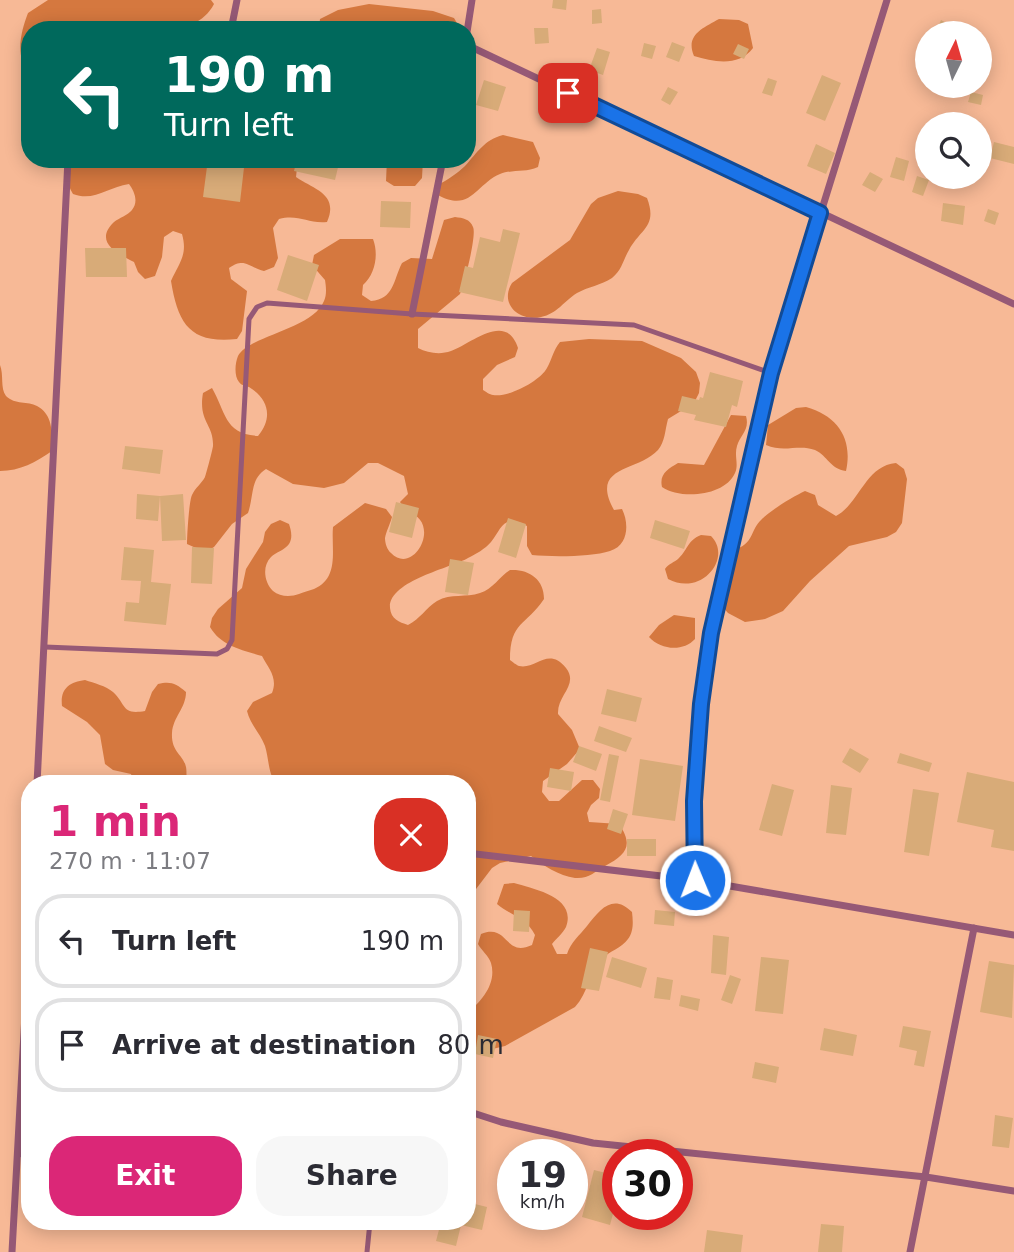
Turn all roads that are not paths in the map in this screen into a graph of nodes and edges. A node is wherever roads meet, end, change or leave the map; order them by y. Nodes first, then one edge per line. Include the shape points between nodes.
1 (237, 0) edge
2 (472, 0) edge
3 (887, 0) edge
4 (233, 21) edge
5 (469, 21) edge
6 (476, 49) edge
7 (68, 168) edge
8 (441, 168) edge
9 (820, 213) junction
10 (1014, 304) edge
11 (412, 314) junction
12 (771, 373) junction
13 (45, 647) junction
14 (38, 775) edge
15 (476, 854) edge
16 (695, 880) junction
17 (974, 928) junction
18 (1014, 935) edge
19 (21, 1083) edge
20 (476, 1114) edge
21 (17, 1154) junction
22 (21, 1155) edge
23 (926, 1177) junction
24 (1014, 1191) edge
25 (369, 1230) edge
26 (12, 1252) edge
27 (367, 1252) edge
28 (910, 1252) edge

1 - 4 street
2 - 5 street
3 - 9 street
6 - 9 street
7 - 13 street
8 - 11 street
9 - 10 street
9 - 12 street
11 - 12 lane via 634,325
11 - 13 lane via 267,303 257,307 249,319 233,640 227,649 217,654
12 - 16 street via 711,633 694,801
13 - 14 street
15 - 16 street
16 - 17 street
17 - 18 street
17 - 23 street
19 - 21 street
20 - 23 street via 593,1143
21 - 22 lane
21 - 26 street
23 - 24 street
23 - 28 street
25 - 27 lane

